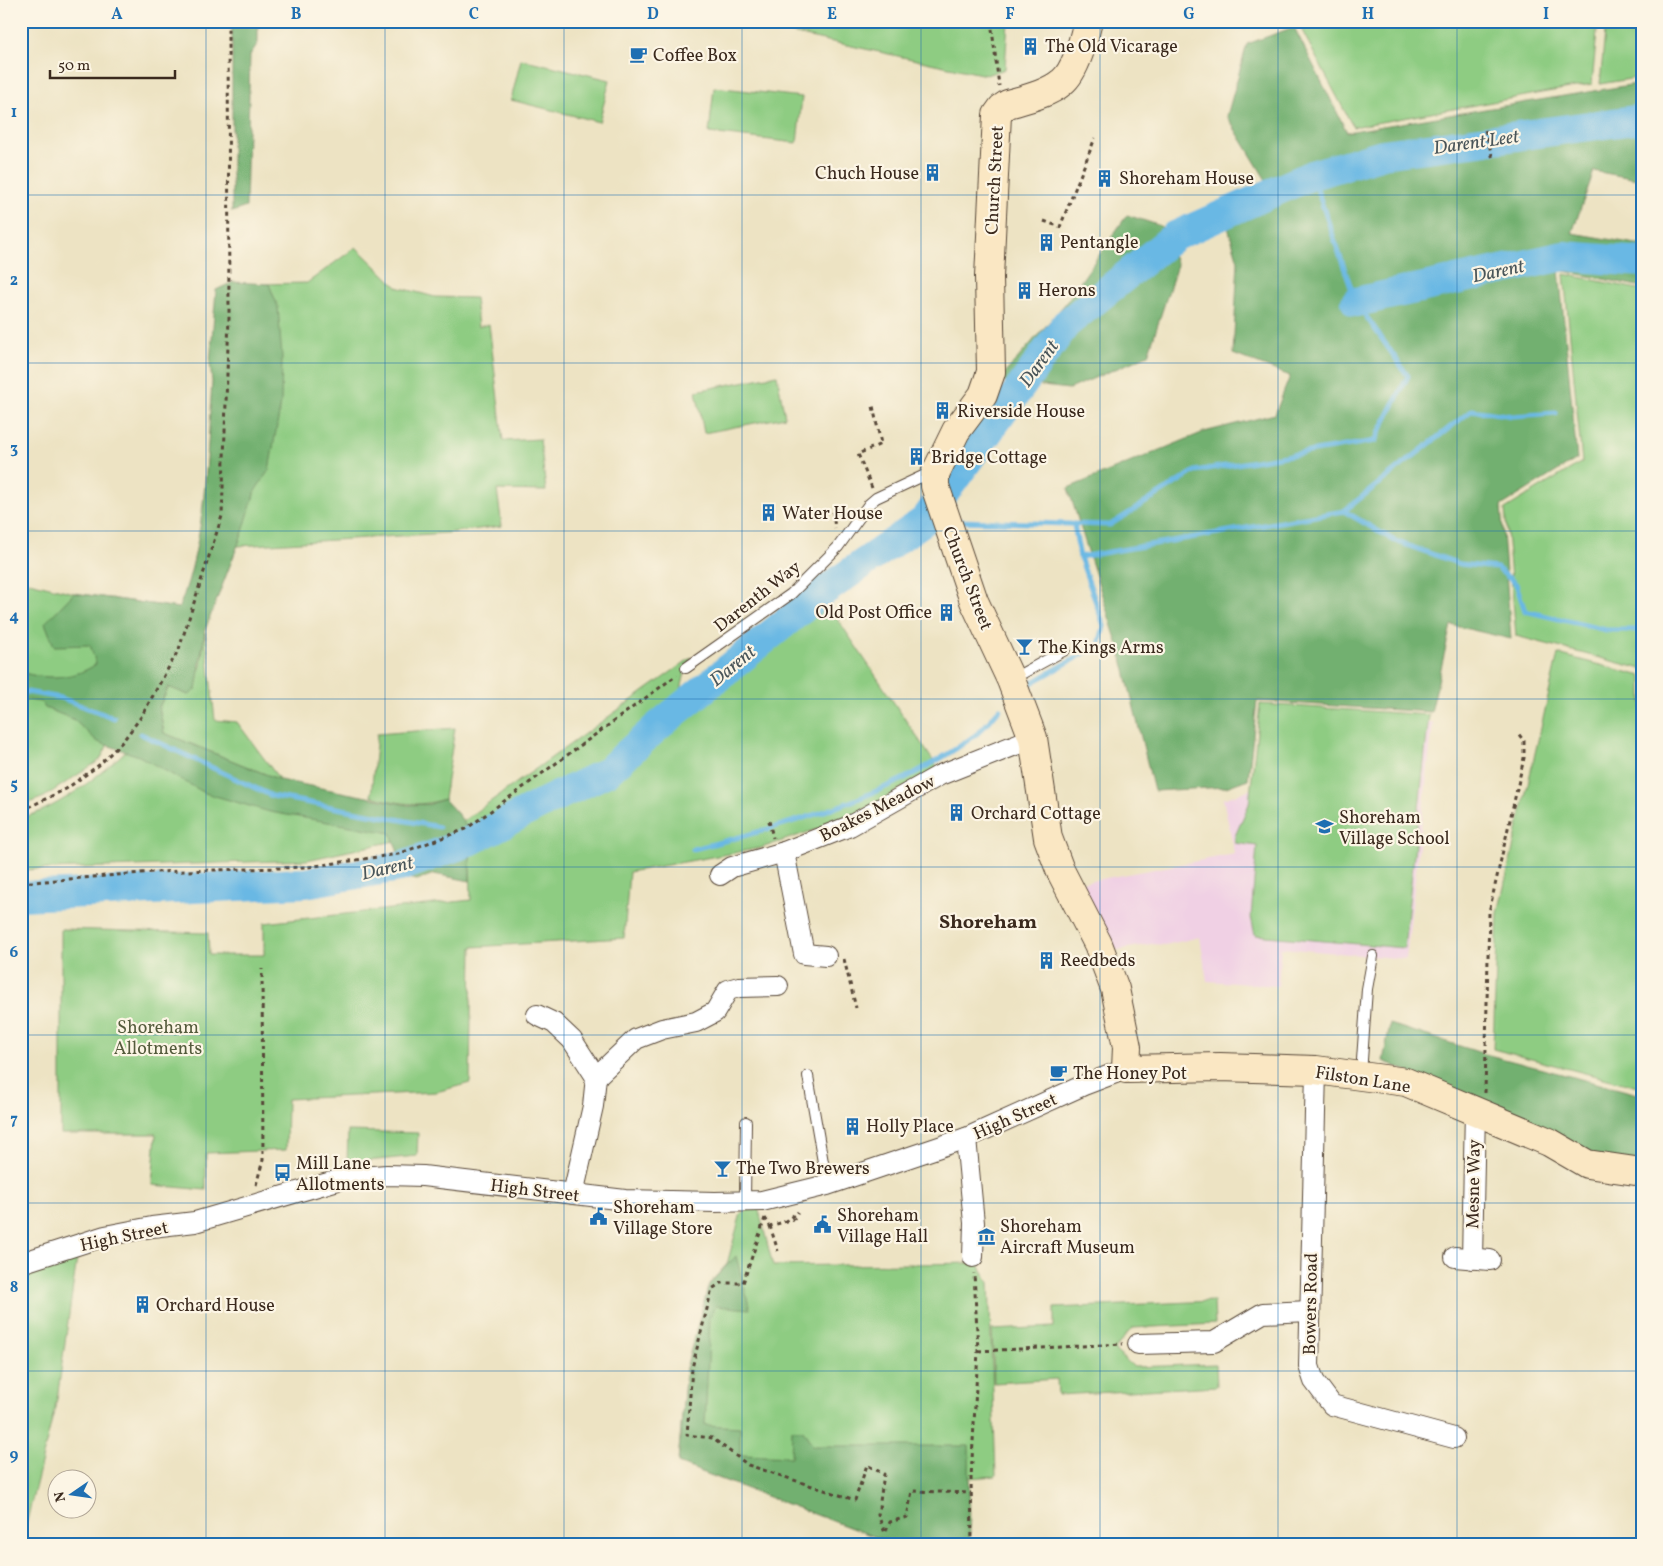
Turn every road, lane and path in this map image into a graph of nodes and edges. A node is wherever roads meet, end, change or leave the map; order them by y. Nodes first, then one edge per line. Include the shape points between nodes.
1 (228, 21) edge
2 (991, 21) edge
3 (1088, 21) edge
4 (1017, 101) junction
5 (1485, 130) dead end
6 (1094, 138) dead end
7 (1493, 159) dead end
8 (1044, 221) dead end
9 (873, 406) dead end
10 (935, 480) junction
11 (876, 498) junction
12 (1064, 650) dead end
13 (686, 668) joint
14 (1011, 680) junction
15 (1517, 732) dead end
16 (1033, 738) junction
17 (21, 811) edge
18 (769, 822) dead end
19 (779, 845) junction
20 (720, 875) dead end
21 (21, 883) edge
22 (826, 956) joint
23 (1373, 956) dead end
24 (262, 969) dead end
25 (778, 986) dead end
26 (856, 1008) dead end
27 (537, 1015) dead end
28 (1126, 1069) junction
29 (1316, 1070) junction
30 (1361, 1075) junction
31 (596, 1076) junction
32 (808, 1076) dead end
33 (1480, 1112) junction
34 (746, 1122) dead end
35 (966, 1138) junction
36 (1642, 1172) edge
37 (827, 1185) junction
38 (573, 1194) junction
39 (745, 1201) junction
40 (252, 1205) junction
41 (765, 1218) dead end
42 (770, 1226) dead end
43 (778, 1251) dead end
44 (973, 1257) joint
45 (1472, 1259) dead end
46 (21, 1263) edge
47 (1310, 1311) junction
48 (1138, 1344) joint
49 (978, 1351) junction
50 (1454, 1438) dead end
51 (971, 1493) junction
52 (972, 1545) edge

1 - 17 path via 229,317 222,516 179,650 141,717 99,765 66,789
2 - 4 path via 999,88
3 - 4 street via 1082,45 1067,78 1057,86
4 - 10 street, Church Street via 998,111 996,123 989,277 991,372 983,394 956,431
5 - 7 path
6 - 8 path via 1060,227
9 - 11 path via 882,444 858,454
10 - 11 lane, Darenth Way via 925,475
10 - 14 street, Church Street via 974,601
11 - 13 lane, Darenth Way via 838,547 792,594
12 - 14 lane
13 - 21 path via 466,829 398,854 308,867 154,872
14 - 16 street, Church Street
15 - 33 path via 1524,741 1524,758 1489,912
16 - 19 street, Boakes Meadow via 940,776 850,826
16 - 28 street, Church Street via 1048,838 1115,988 1127,1047
18 - 19 path
19 - 20 street, Boakes Meadow
19 - 22 street via 804,954
22 - 26 path via 844,959
23 - 30 lane via 1365,1008
24 - 40 path via 262,1160
25 - 31 street via 728,990 714,1012 696,1022 662,1029 636,1039
27 - 31 street via 554,1023 572,1040
28 - 29 street, Filston Lane
28 - 35 street, High Street
29 - 30 street, Filston Lane
29 - 47 street, Bowers Road
30 - 33 street, Filston Lane via 1406,1082
31 - 38 street via 593,1106
32 - 37 lane
33 - 36 street, Filston Lane via 1549,1142 1587,1164
33 - 45 street, Mesne Way
34 - 39 lane
35 - 37 street, High Street
35 - 44 street via 974,1223
37 - 39 street, High Street via 762,1201
38 - 39 street, High Street via 625,1200
38 - 40 street, High Street via 423,1176 386,1175 345,1178
40 - 46 street, High Street via 195,1222 105,1236
41 - 51 path via 743,1283 721,1283 712,1290 692,1368 687,1435 712,1438 748,1465 854,1500 867,1465 884,1474 878,1516 885,1533 890,1522 907,1517 912,1491
42 - 43 path
44 - 49 path
47 - 48 street via 1262,1313 1214,1342
47 - 50 street, Bowers Road via 1308,1366 1314,1381 1332,1405
48 - 49 path
49 - 51 path
51 - 52 path

